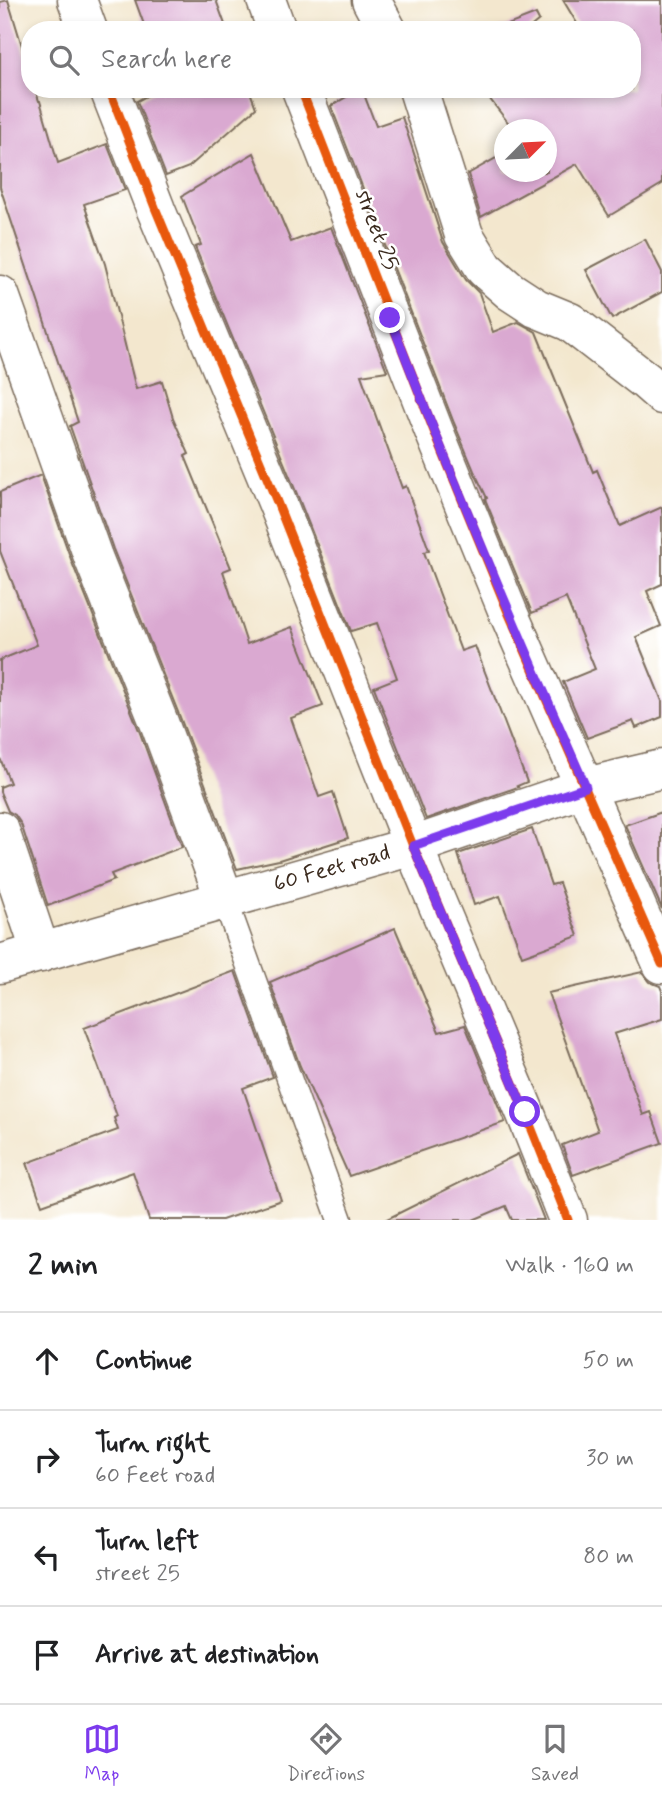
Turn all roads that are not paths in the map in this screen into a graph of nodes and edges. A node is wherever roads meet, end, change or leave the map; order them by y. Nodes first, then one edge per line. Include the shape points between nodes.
1 (77, 0) edge
2 (266, 0) edge
3 (371, 0) edge
4 (85, 21) edge
5 (274, 21) edge
6 (382, 21) edge
7 (112, 98) edge
8 (304, 98) edge
9 (421, 98) edge
10 (0, 295) edge
11 (662, 395) edge
12 (662, 769) edge
13 (586, 787) junction
14 (0, 831) edge
15 (413, 846) junction
16 (225, 900) junction
17 (41, 953) junction
18 (0, 964) edge
19 (662, 964) edge
20 (340, 1220) edge
21 (568, 1220) edge

1 - 4 street
2 - 5 street
3 - 6 street
7 - 15 street
8 - 13 street, street 25 via 434,431
9 - 11 street via 464,235 485,269 536,308 570,322
10 - 16 street via 93,556
12 - 13 street, 60 Feet road
13 - 15 street, 60 Feet road
13 - 19 street, street 25
14 - 17 street
15 - 16 street, 60 Feet road
15 - 21 street
16 - 17 street, 60 Feet road
16 - 20 lane
17 - 18 street, 60 Feet road

